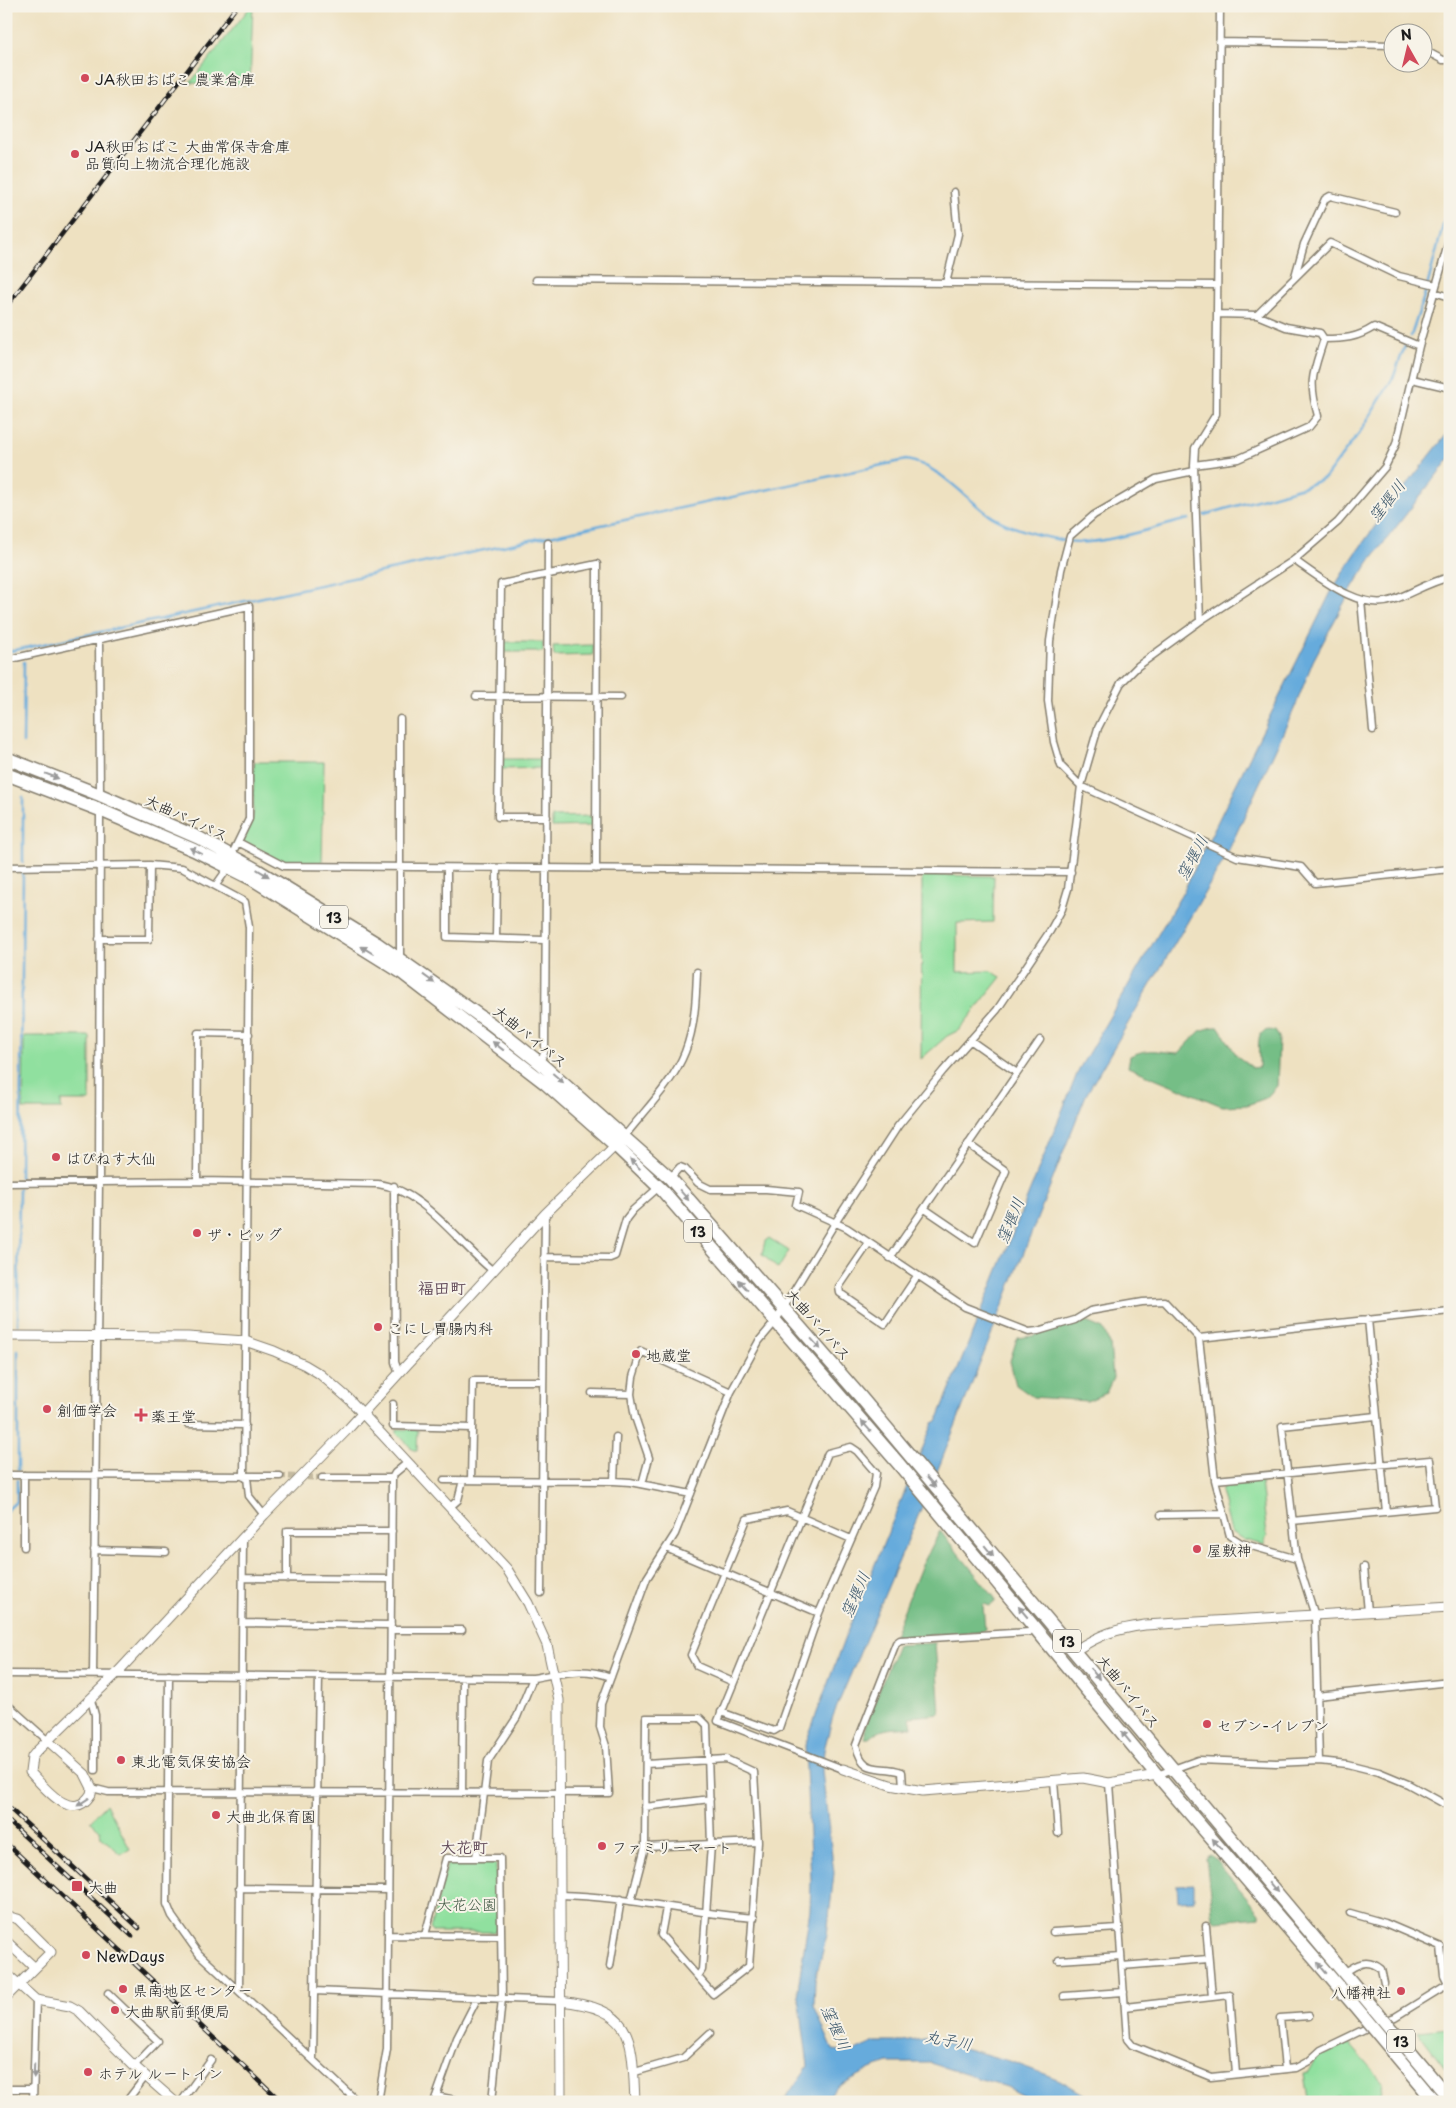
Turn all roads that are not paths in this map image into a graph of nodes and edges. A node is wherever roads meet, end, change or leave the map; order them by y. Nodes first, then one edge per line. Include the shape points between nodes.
1 (1220, 6) edge
2 (1219, 42) junction
3 (1384, 45) edge
4 (1434, 55) edge
5 (1450, 60) edge
6 (954, 192) dead end
7 (1395, 212) dead end
8 (1450, 237) edge
9 (1294, 277) junction
10 (536, 280) dead end
11 (946, 283) junction
12 (1217, 285) junction
13 (1435, 288) junction
14 (1450, 297) edge
15 (1217, 314) junction
16 (1257, 315) junction
17 (1324, 340) junction
18 (1419, 346) junction
19 (1412, 379) junction
20 (1450, 388) edge
21 (1194, 468) junction
22 (548, 543) dead end
23 (1294, 560) junction
24 (548, 574) junction
25 (1450, 577) edge
26 (1360, 599) junction
27 (1200, 621) junction
28 (99, 639) junction
29 (6, 660) edge
30 (476, 696) dead end
31 (500, 696) junction
32 (547, 696) junction
33 (597, 697) junction
34 (621, 697) dead end
35 (400, 719) dead end
36 (1373, 730) dead end
37 (6, 758) edge
38 (6, 774) edge
39 (1081, 786) junction
40 (100, 795) junction
41 (100, 810) junction
42 (546, 817) junction
43 (238, 842) junction
44 (230, 862) junction
45 (150, 865) junction
46 (6, 867) edge
47 (98, 867) junction
48 (399, 868) junction
49 (447, 868) junction
50 (497, 868) junction
51 (546, 869) junction
52 (596, 869) junction
53 (1450, 869) edge
54 (1071, 872) junction
55 (216, 885) junction
56 (496, 938) junction
57 (100, 939) junction
58 (544, 940) junction
59 (400, 959) junction
60 (697, 972) dead end
61 (249, 1034) junction
62 (970, 1040) junction
63 (1040, 1040) dead end
64 (540, 1063) junction
65 (1017, 1073) junction
66 (620, 1141) junction
67 (968, 1144) junction
68 (670, 1178) junction
69 (197, 1181) junction
70 (99, 1182) junction
71 (247, 1182) junction
72 (6, 1183) edge
73 (394, 1186) junction
74 (659, 1187) junction
75 (925, 1209) junction
76 (544, 1214) junction
77 (835, 1223) junction
78 (869, 1243) junction
79 (544, 1257) junction
80 (890, 1258) junction
81 (492, 1270) junction
82 (917, 1276) junction
83 (784, 1307) junction
84 (1450, 1311) edge
85 (1368, 1320) junction
86 (775, 1322) junction
87 (6, 1336) edge
88 (96, 1336) junction
89 (1199, 1338) junction
90 (245, 1342) junction
91 (399, 1374) junction
92 (543, 1381) junction
93 (731, 1392) junction
94 (592, 1393) dead end
95 (631, 1394) junction
96 (393, 1404) dead end
97 (362, 1414) junction
98 (1376, 1416) junction
99 (188, 1424) dead end
100 (245, 1425) junction
101 (472, 1428) junction
102 (616, 1437) dead end
103 (407, 1463) junction
104 (1380, 1465) junction
105 (1287, 1473) junction
106 (6, 1475) edge
107 (24, 1475) junction
108 (94, 1476) junction
109 (280, 1476) tunnel mouth
110 (246, 1477) junction
111 (322, 1478) tunnel mouth
112 (392, 1478) junction
113 (543, 1479) junction
114 (444, 1480) dead end
115 (463, 1480) junction
116 (471, 1480) junction
117 (614, 1480) junction
118 (1215, 1480) junction
119 (642, 1484) junction
120 (691, 1494) junction
121 (450, 1507) junction
122 (1386, 1512) junction
123 (1223, 1514) junction
124 (264, 1515) junction
125 (1161, 1515) dead end
126 (801, 1518) junction
127 (1292, 1521) junction
128 (392, 1531) junction
129 (243, 1538) junction
130 (851, 1540) junction
131 (24, 1547) dead end
132 (666, 1548) junction
133 (94, 1550) junction
134 (166, 1552) dead end
135 (1297, 1559) junction
136 (1364, 1567) dead end
137 (726, 1574) junction
138 (243, 1578) junction
139 (287, 1578) junction
140 (391, 1579) junction
141 (772, 1592) junction
142 (541, 1593) dead end
143 (1450, 1607) edge
144 (1368, 1612) junction
145 (819, 1613) junction
146 (1315, 1616) junction
147 (243, 1623) junction
148 (391, 1628) junction
149 (462, 1630) dead end
150 (1029, 1632) dead end
151 (1076, 1650) junction
152 (6, 1674) edge
153 (92, 1674) junction
154 (116, 1674) junction
155 (169, 1674) junction
156 (554, 1674) junction
157 (242, 1675) junction
158 (319, 1676) junction
159 (390, 1677) junction
160 (611, 1677) junction
161 (463, 1678) junction
162 (533, 1678) junction
163 (733, 1682) junction
164 (1450, 1682) edge
165 (1317, 1696) junction
166 (91, 1700) junction
167 (6, 1702) edge
168 (722, 1712) junction
169 (718, 1721) junction
170 (707, 1725) junction
171 (48, 1741) junction
172 (708, 1760) junction
173 (1318, 1761) junction
174 (646, 1764) junction
175 (843, 1769) joint
176 (95, 1770) dead end
177 (1173, 1770) junction
178 (1157, 1775) junction
179 (1054, 1781) junction
180 (1109, 1782) junction
181 (903, 1787) junction
182 (92, 1788) junction
183 (168, 1792) junction
184 (240, 1792) junction
185 (389, 1792) junction
186 (318, 1793) junction
187 (462, 1793) junction
188 (483, 1794) junction
189 (559, 1794) junction
190 (710, 1799) junction
191 (645, 1807) junction
192 (1450, 1807) edge
193 (1058, 1834) dead end
194 (758, 1842) junction
195 (711, 1845) junction
196 (645, 1847) junction
197 (476, 1858) junction
198 (239, 1888) junction
199 (316, 1890) junction
200 (388, 1890) junction
201 (560, 1895) junction
202 (621, 1899) junction
203 (631, 1901) junction
204 (666, 1908) junction
205 (1350, 1913) dead end
206 (706, 1915) junction
207 (6, 1916) edge
208 (754, 1918) junction
209 (1206, 1926) dead end
210 (1119, 1928) junction
211 (1053, 1932) dead end
212 (388, 1935) junction
213 (425, 1935) junction
214 (500, 1936) junction
215 (6, 1941) edge
216 (1121, 1956) junction
217 (1208, 1959) junction
218 (1059, 1960) dead end
219 (610, 1966) dead end
220 (1122, 1966) junction
221 (35, 1968) junction
222 (6, 1973) edge
223 (1344, 1973) junction
224 (698, 1976) junction
225 (1384, 1983) dead end
226 (1449, 1983) edge
227 (19, 1984) junction
228 (239, 1990) junction
229 (314, 1991) junction
230 (1124, 1992) junction
231 (108, 1993) dead end
232 (387, 1993) junction
233 (6, 1996) edge
234 (1064, 1996) dead end
235 (478, 1997) junction
236 (502, 1998) junction
237 (1212, 1998) junction
238 (36, 2000) junction
239 (560, 2001) junction
240 (1125, 2007) junction
241 (1309, 2016) dead end
242 (710, 2033) dead end
243 (314, 2059) junction
244 (211, 2060) dead end
245 (134, 2066) junction
246 (1285, 2069) junction
247 (635, 2072) junction
248 (1236, 2074) junction
249 (146, 2076) junction
250 (6, 2089) edge
251 (33, 2089) junction
252 (435, 2099) edge
253 (1450, 2099) edge
254 (33, 2102) edge
255 (126, 2102) edge
256 (175, 2102) edge
257 (181, 2102) edge
258 (358, 2102) edge
259 (378, 2102) edge
260 (464, 2102) edge
261 (492, 2102) edge
262 (561, 2102) edge
263 (635, 2102) edge
264 (1435, 2102) edge

1 - 2 street
2 - 3 street
2 - 12 street
4 - 5 street
6 - 11 street via 958,234
7 - 9 street via 1330,196 1325,199 1304,244
8 - 13 street
9 - 13 street via 1330,243 1334,243 1399,276
9 - 16 street
10 - 11 street
11 - 12 street
12 - 15 street
13 - 14 street
13 - 18 street
15 - 16 street
15 - 21 street via 1216,414 1195,448
16 - 17 street via 1286,327 1320,333
17 - 18 street via 1348,339 1374,327
17 - 21 street via 1312,375 1311,390 1318,416 1308,427 1238,459
18 - 19 street
19 - 20 street
19 - 23 street via 1396,444 1385,467 1338,522
21 - 27 street
21 - 39 street via 1156,479 1094,515 1070,536 1050,641 1048,701 1061,766
22 - 24 street
23 - 26 street
23 - 27 street
24 - 31 street via 501,584
24 - 32 street
24 - 33 street via 597,564
25 - 26 street via 1393,600 1376,604
26 - 36 street
27 - 39 street via 1138,666 1121,683 1098,728
28 - 29 street
28 - 40 street
28 - 43 street via 249,606 249,819
30 - 31 street
31 - 32 street
31 - 42 street via 498,817
32 - 33 street
32 - 42 street
33 - 34 street
33 - 52 street
35 - 48 street
37 -> 40 highway, 大曲バイパス / 13
38 - 41 highway, 大曲バイパス / 13
39 - 53 street via 1237,857 1301,868 1315,883
39 - 54 street
40 - 44 highway, 大曲バイパス / 13 via 199,838
44 -> 41 highway, 大曲バイパス / 13
41 - 47 street
42 - 51 street
43 - 44 street
43 - 48 street via 284,866
44 - 55 street
44 -> 59 highway, 大曲バイパス / 13
66 -> 44 highway, 大曲バイパス / 13 via 401,972
45 - 47 street
45 - 55 street via 182,868
45 - 57 street via 149,939
46 - 47 street
47 - 57 street
48 - 49 street
48 - 59 street
49 - 50 street
49 - 56 street via 448,937
50 - 51 street
50 - 56 street
51 - 52 street
51 - 58 street
52 - 54 street
54 - 62 street via 1062,909 1050,931 998,1010
55 - 61 street via 245,902 248,912
56 - 58 street
57 - 70 street
58 - 64 street via 544,1050
59 -> 64 highway, 大曲バイパス / 13
60 - 66 street via 695,1010 685,1054 674,1073
61 - 69 street via 198,1032
61 - 71 street
62 - 65 street
62 - 77 street via 898,1126
63 - 65 street
64 -> 66 highway, 大曲バイパス / 13
65 - 67 street
66 - 68 highway, 大曲バイパス / 13
74 -> 66 highway, 大曲バイパス / 13
66 - 76 street
67 - 75 street
67 - 75 street via 1006,1171 975,1243
68 - 77 street via 680,1167 710,1189 798,1192 796,1205
68 -> 83 highway, 大曲バイパス / 13
69 - 70 street
69 - 71 street
70 - 72 street
70 - 88 street
71 - 73 street
71 - 90 street
73 - 81 street via 413,1196
73 - 91 street via 395,1362
74 - 79 street via 626,1219 615,1256
86 -> 74 highway, 大曲バイパス / 13
75 - 80 street
76 - 79 street
76 - 81 street
77 - 78 street
77 - 83 street
78 - 80 street
78 - 82 street via 839,1287 840,1294 885,1324
79 - 92 street
80 - 82 street
81 - 91 street
82 - 89 street via 965,1307 1016,1328 1038,1331 1075,1320 1090,1311 1164,1301
83 - 86 street
83 -> 151 highway, 大曲バイパス / 13
84 - 85 street
85 - 89 street
85 - 98 street
86 - 93 street via 759,1341
178 -> 86 highway, 大曲バイパス / 13 via 898,1463
87 - 88 street
88 - 90 street via 188,1337
88 - 108 street
89 - 118 street
90 - 97 street via 274,1350 306,1365
90 - 100 street
91 - 97 street
92 - 101 street via 472,1381
92 - 113 street
93 - 95 street via 641,1351
93 - 120 street
94 - 95 street
95 - 119 street via 649,1458
96 - 101 street via 393,1426
97 - 103 street
97 - 124 street
98 - 104 street
98 - 105 street via 1282,1426
99 - 100 street
100 - 110 street
101 - 116 street
102 - 117 street
103 - 112 street
103 - 121 street
104 - 105 street
104 - 122 street
104 - 122 street via 1430,1460 1435,1507
105 - 118 street
105 - 127 street
106 - 107 street
107 - 108 street
107 - 131 street
108 - 110 street
108 - 133 street
109 - 110 street
110 - 124 street via 249,1496
111 - 112 street
112 - 128 street
113 - 116 street
113 - 117 street
113 - 142 street
114 - 115 street
115 - 116 street
115 - 121 street via 458,1500
117 - 119 street
118 - 123 street
119 - 120 street
120 - 132 street
121 - 156 street via 493,1552 519,1586 541,1627
122 - 127 street
123 - 125 street
123 - 135 street via 1230,1536 1241,1543
124 - 129 street
126 - 130 street
126 - 130 street via 828,1454 850,1447 876,1474 874,1487
126 - 137 street via 787,1511 747,1519
126 - 141 street
127 - 135 street
128 - 139 street via 287,1531
128 - 140 street
129 - 138 street
129 - 154 street
130 - 145 street
132 - 137 street
132 - 160 street via 647,1578
133 - 134 street
133 - 153 street
135 - 146 street
136 - 144 street
137 - 141 street
137 - 163 street via 691,1655 697,1666
138 - 139 street
138 - 147 street
139 - 140 street
140 - 148 street
141 - 145 street
141 - 163 street
143 - 144 street
144 - 146 street
145 - 168 street via 779,1728 774,1731
146 - 151 street via 1259,1617 1117,1629 1099,1635
146 - 165 street
147 - 148 street
147 - 157 street
148 - 149 street
148 - 159 street
150 - 181 street via 900,1640 896,1643 856,1745 863,1761 870,1767 902,1772
151 -> 177 highway, 大曲バイパス / 13
152 - 153 street
153 - 154 street
154 - 155 street
154 - 166 street
155 - 157 street
155 - 183 street
156 - 160 street via 579,1670
156 - 162 street
156 - 189 street via 559,1700
157 - 158 street
157 - 184 street
158 - 159 street
158 - 186 street
159 - 161 street
159 - 185 street
160 - 189 street via 601,1704 600,1727 606,1746 609,1793
161 - 162 street
161 - 187 street
162 - 188 street via 517,1717 488,1761
163 - 168 street
164 - 165 street
165 - 173 street
166 - 171 street
166 - 176 street via 95,1714
167 - 171 street
168 - 169 street
169 - 170 street
169 - 175 street
170 - 172 street
170 - 174 street via 700,1718 646,1718
171 - 182 street via 85,1774
182 -> 171 street via 88,1800 74,1807 65,1805 30,1772 32,1757
172 - 174 street
172 - 190 street
172 - 194 street via 726,1759 754,1772
173 - 177 street via 1198,1760
173 - 192 street via 1379,1772
174 - 191 street
175 - 181 street
177 - 178 street
177 -> 223 highway, 大曲バイパス / 13
178 - 180 street
264 -> 178 highway, 大曲バイパス / 13, bridge
179 - 180 street via 1083,1778
179 - 181 street via 923,1790
179 - 193 street
180 - 210 street
182 - 183 street via 108,1792
183 - 184 street
183 - 228 street via 167,1904 199,1954
184 - 186 street
184 - 198 street
185 - 186 street
185 - 187 street
185 - 200 street
186 - 199 street
187 - 188 street
188 - 189 street
188 - 197 street
189 - 201 street
190 - 191 street
190 - 195 street
191 - 196 street
194 - 195 street
194 - 208 street
195 - 196 street
195 - 206 street
196 - 203 street
197 - 213 street via 446,1858
197 - 214 street via 500,1858
198 - 199 street
198 - 228 street
199 - 200 street
199 - 229 street
200 - 212 street
201 - 202 street
201 - 239 street
202 - 203 street
202 - 219 street
203 - 204 street
204 - 206 street
204 - 224 street via 661,1935
205 - 226 street via 1385,1922 1441,1947 1444,1976
206 - 208 street
206 - 224 street via 702,1970
207 - 221 street via 18,1918 51,1952
208 - 224 street via 749,1966 713,1994
209 - 217 street
210 - 211 street
210 - 216 street
212 - 213 street
212 - 232 street
213 - 214 street
214 - 236 street
215 - 221 street
216 - 218 street
216 - 220 street
217 - 220 street
217 - 237 street
220 - 230 street
221 - 227 street
222 - 227 street
223 - 225 street via 1370,1962 1381,1969
223 - 253 highway, 大曲バイパス / 13, bridge
226 - 246 street via 1395,2017 1359,2030 1320,2050 1296,2068
227 - 233 street
227 - 238 street
228 - 243 street
229 - 232 street
229 - 243 street
230 - 234 street
230 - 240 street
231 - 245 street via 158,2041
232 - 235 street
232 - 259 street via 387,2049
235 - 236 street
235 - 252 street via 457,2038
236 - 239 street
236 - 261 street
237 - 240 street
237 - 248 street via 1230,1996
238 - 245 street via 70,2006 79,2011
238 -> 251 street
239 - 247 street via 594,2007 615,2018 629,2039
239 - 262 street
240 - 248 street via 1127,2039 1132,2045 1211,2077
241 - 246 street via 1280,2018
242 - 247 street via 683,2058
243 - 258 street
244 - 257 street
245 - 249 street
246 - 248 street
247 - 263 street
249 - 255 street
249 - 256 street
250 - 251 street
251 - 254 street
252 - 260 street

